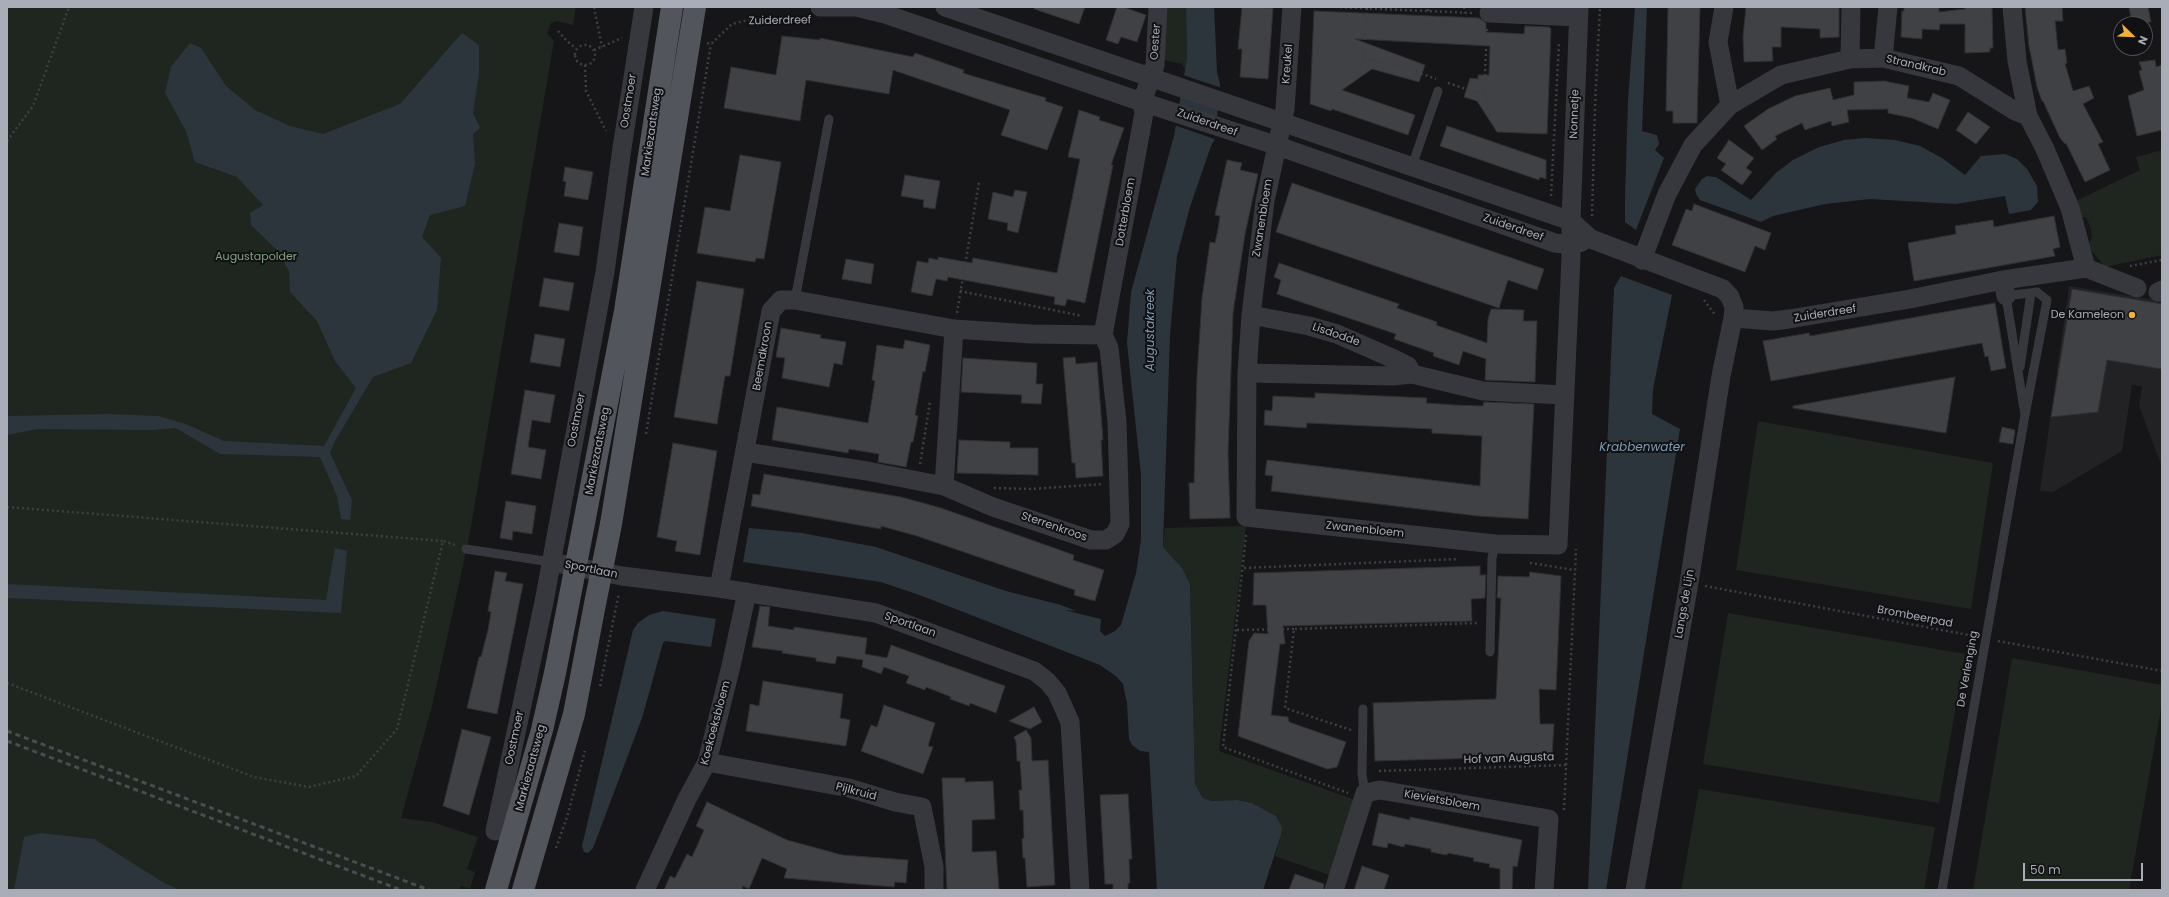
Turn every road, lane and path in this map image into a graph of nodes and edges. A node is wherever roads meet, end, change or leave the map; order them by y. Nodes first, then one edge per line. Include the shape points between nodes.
1 (69, 7) edge
2 (594, 7) edge
3 (644, 7) edge
4 (672, 7) edge
5 (695, 7) edge
6 (945, 7) edge
7 (1158, 7) edge
8 (1292, 7) edge
9 (1335, 7) edge
10 (1429, 7) edge
11 (1464, 7) edge
12 (1724, 7) edge
13 (1850, 7) edge
14 (1888, 7) edge
15 (2012, 7) edge
16 (1360, 8) edge
17 (1367, 8) junction
18 (886, 11) edge
19 (1428, 11) junction
20 (1465, 13) junction
21 (1489, 13) junction
22 (1572, 13) edge
23 (816, 14) edge
24 (558, 30) dead end
25 (701, 42) junction
26 (576, 49) junction
27 (594, 50) junction
28 (1883, 58) junction
29 (1850, 59) junction
30 (1369, 60) junction
31 (585, 65) junction
32 (1348, 76) dead end
33 (1151, 77) junction
34 (1438, 91) dead end
35 (1484, 95) junction
36 (1142, 102) junction
37 (1730, 105) junction
38 (2028, 116) junction
39 (1498, 118) dead end
40 (829, 119) dead end
41 (1282, 121) junction
42 (7, 142) edge
43 (1275, 145) junction
44 (622, 148) junction
45 (1412, 166) junction
46 (979, 182) dead end
47 (1551, 199) dead end
48 (1571, 221) junction
49 (1591, 239) junction
50 (1572, 245) junction
51 (1642, 260) junction
52 (2086, 268) junction
53 (2004, 288) junction
54 (2138, 288) dead end
55 (960, 291) junction
56 (2031, 293) junction
57 (795, 300) junction
58 (1251, 315) junction
59 (1733, 318) junction
60 (1104, 328) junction
61 (954, 329) junction
62 (1247, 373) junction
63 (1412, 374) junction
64 (2019, 376) junction
65 (1565, 395) junction
66 (931, 397) dead end
67 (2025, 414) junction
68 (646, 436) dead end
69 (745, 452) junction
70 (917, 480) junction
71 (1119, 482) junction
72 (944, 486) junction
73 (986, 487) dead end
74 (7, 507) edge
75 (1246, 517) junction
76 (443, 541) junction
77 (1494, 544) junction
78 (466, 549) joint
79 (1461, 559) dead end
80 (551, 562) junction
81 (1522, 562) dead end
82 (576, 567) junction
83 (1244, 568) junction
84 (600, 572) junction
85 (1689, 583) junction
86 (719, 588) junction
87 (747, 592) junction
88 (1491, 622) junction
89 (1294, 629) junction
90 (1237, 630) junction
91 (1986, 639) junction
92 (1490, 652) dead end
93 (2162, 671) edge
94 (7, 683) edge
95 (1363, 709) dead end
96 (1363, 734) junction
97 (707, 762) junction
98 (1362, 774) junction
99 (1365, 793) junction
100 (496, 831) dead end
101 (496, 890) edge
102 (523, 890) edge
103 (645, 890) edge
104 (934, 890) edge
105 (1080, 890) edge
106 (1334, 890) edge
107 (1544, 890) edge
108 (1635, 890) edge
109 (1942, 890) edge

1 - 42 path via 33,106
2 - 27 path via 602,47
3 - 44 street, Oostmoer
4 - 82 main road, Markiezaatsweg via 626,311
5 - 25 main road, Markiezaatsweg
6 - 33 street
7 - 33 street, Oester via 1157,50
8 - 41 street, Kreukel
9 - 16 path
10 - 19 path
11 - 20 path
12 - 37 street via 1718,42
13 - 29 street
14 - 28 street
15 - 38 street via 2017,61
16 - 17 path
17 - 19 path
17 - 30 path via 1364,59
18 - 23 street, Zuiderdreef via 856,8
18 - 36 street, Zuiderdreef
19 - 20 path
20 - 21 path
21 - 22 street
21 - 35 path
22 - 47 path
22 - 48 street, Nonnetje
23 - 25 path, Zuiderdreef via 748,20 732,24
24 - 26 path
25 - 68 path
25 - 84 main road, Markiezaatsweg
26 - 27 path via 584,44
26 - 31 path via 576,61
27 - 31 path via 593,60
28 - 29 street, Strandkrab
28 - 38 street, Strandkrab via 1959,76 2015,112
29 - 37 street, Strandkrab via 1781,75
30 - 32 path
30 - 35 path via 1398,65
31 - 44 path via 586,91 591,103 612,140
33 - 36 street, Oester
33 - 41 street
34 - 45 lane
35 - 39 path
36 - 43 street, Zuiderdreef
36 - 60 street, Dotterbloem via 1144,112
37 - 51 street, Strandkrab via 1693,145 1668,194
38 - 52 street via 2070,208
40 - 57 lane
41 - 43 street, Kreukel
41 - 45 street
43 - 50 street, Zuiderdreef via 1555,243
43 - 58 street, Zwanenbloem via 1258,245
44 - 80 street, Oostmoer via 605,272
45 - 48 street
46 - 55 path
48 - 49 street
48 - 50 street, Nonnetje
49 - 50 street, Zuiderdreef
49 - 51 street
50 - 65 street, Zwanenbloem
51 - 59 street via 1722,289 1734,307
52 - 53 street, Zuiderdreef
52 - 54 street
53 - 56 lane
53 - 59 street, Zuiderdreef via 1789,320
53 - 64 lane
55 - 60 path
55 - 61 path
56 - 64 lane
56 - 67 lane, De Verlenging via 2036,292 2047,300
57 - 61 street
57 - 69 street, Beemdkroon via 781,300 771,310
58 - 62 street, Zwanenbloem
58 - 63 street, Lisdodde via 1337,334 1408,366
59 - 85 street, Langs de Lijn via 1721,376
60 - 61 street via 1031,334
60 - 71 street, Sterrenkroos via 1109,348 1117,422
61 - 72 street
62 - 63 street, Lisdodde via 1392,376
62 - 75 street, Zwanenbloem
63 - 65 street, Lisdodde via 1483,391
64 - 67 lane
65 - 77 street, Zwanenbloem via 1558,545
66 - 70 path
67 - 91 lane, De Verlenging
69 - 70 street, Sterrenkroos
69 - 86 street, Beemdkroon
70 - 72 street, Sterrenkroos
71 - 72 street, Sterrenkroos via 1120,524 1115,534 1106,540 1091,540 993,507
71 - 73 path via 1031,489
74 - 76 path
75 - 77 street, Zwanenbloem
75 - 83 path
76 - 78 path
76 - 94 path via 397,729 356,776 309,787 254,777
77 - 88 lane
78 - 80 lane
79 - 83 path
80 - 82 street, Sportlaan
80 - 100 street, Oostmoer
81 - 98 path, Hof van Augusta via 1575,570 1566,764 1381,771
82 - 84 street, Sportlaan
82 - 101 main road, Markiezaatsweg via 542,730
83 - 90 path
84 - 86 street, Sportlaan
84 - 102 main road, Markiezaatsweg via 574,714
85 - 91 path, Brombeerpad
85 - 108 street, Langs de Lijn
86 - 87 street, Sportlaan
87 - 97 street, Koekoeksbloem
87 - 105 street, Sportlaan via 876,613 1034,671 1047,682 1057,693 1070,722
88 - 89 path
88 - 92 lane
89 - 90 path
89 - 96 path via 1285,708
90 - 98 path via 1224,747 1348,794 1354,777
91 - 93 path, Brombeerpad
91 - 109 lane, De Verlenging
95 - 96 lane
96 - 98 lane
97 - 103 street, Koekoeksbloem
97 - 104 street, Pijlkruid via 849,788 922,807 934,867
98 - 99 lane
99 - 106 street
99 - 107 street, Kievietsbloem via 1380,790 1549,819

